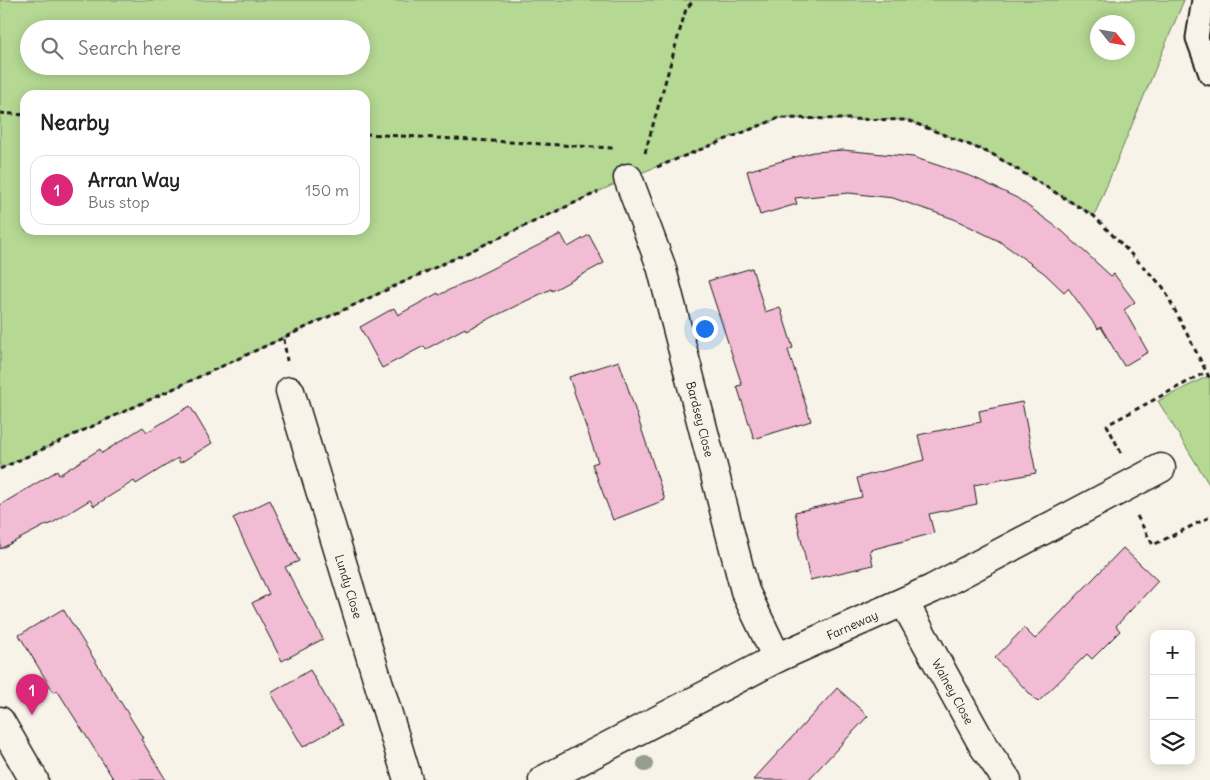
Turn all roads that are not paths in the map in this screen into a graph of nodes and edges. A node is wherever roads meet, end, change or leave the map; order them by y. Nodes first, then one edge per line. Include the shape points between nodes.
1 (1203, 0) edge
2 (1210, 74) edge
3 (628, 178) road end
4 (290, 391) dead end
5 (1161, 468) dead end
6 (904, 602) junction
7 (777, 658) junction
8 (4, 737) edge
9 (551, 778) edge
10 (34, 780) edge
11 (408, 780) edge
12 (1007, 780) edge

1 - 2 lane via 1197,38
3 - 7 street, Bardsey Close via 661,266 745,591
4 - 11 street, Lundy Close
5 - 6 street, Farneway
6 - 7 street, Farneway
6 - 12 street, Walney Close via 984,747
7 - 9 street, Farneway
8 - 10 street

